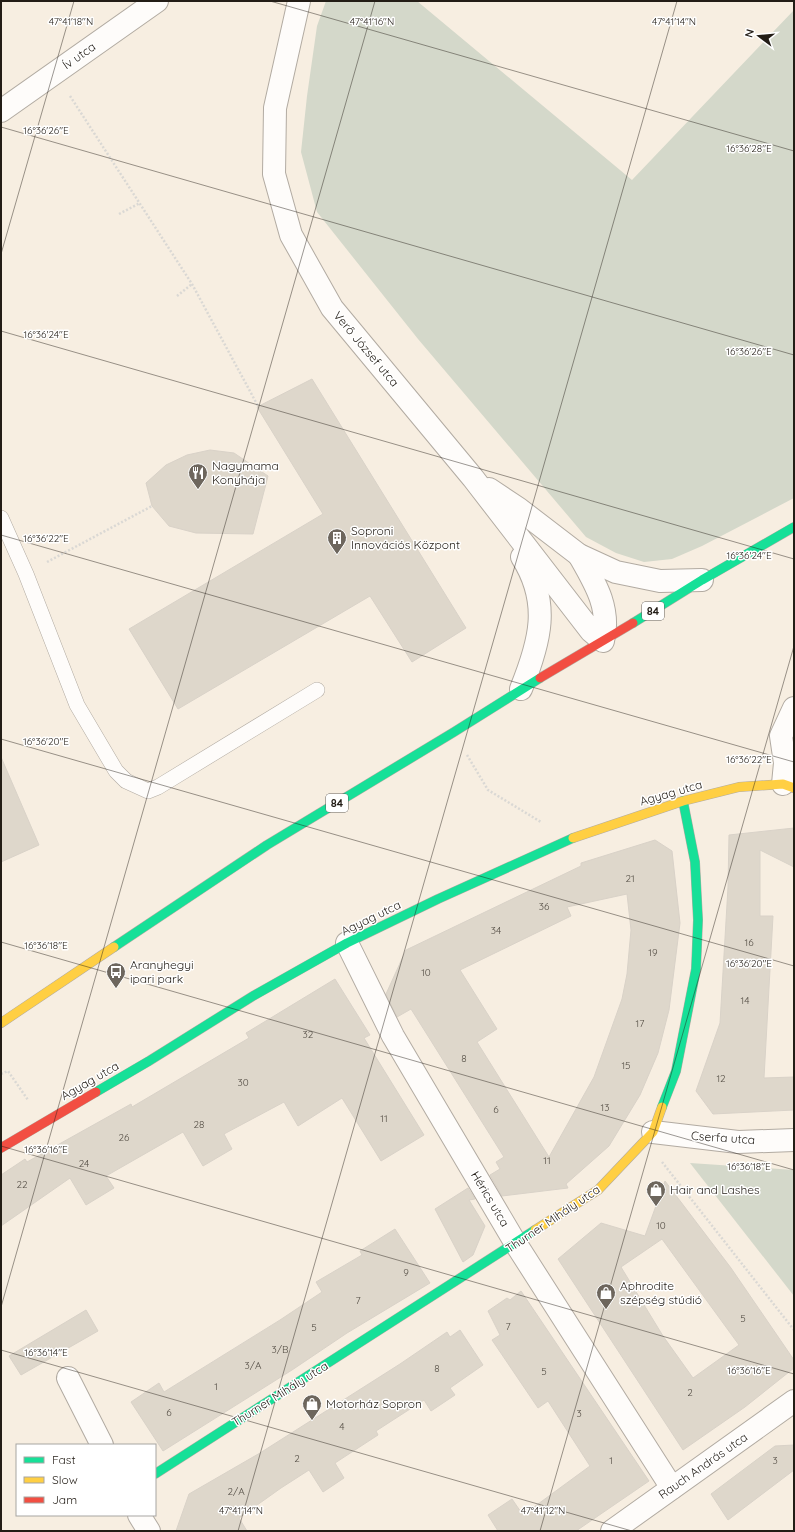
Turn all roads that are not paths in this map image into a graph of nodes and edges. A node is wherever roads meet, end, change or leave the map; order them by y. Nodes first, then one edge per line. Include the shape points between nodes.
1 (157, 1) edge
2 (299, 1) edge
3 (1, 112) edge
4 (473, 478) junction
5 (1, 518) edge
6 (794, 527) edge
7 (579, 555) junction
8 (702, 580) junction
9 (603, 641) junction
10 (521, 689) junction
11 (317, 690) dead end
12 (794, 708) edge
13 (788, 786) edge
14 (683, 801) junction
15 (347, 943) junction
16 (1, 1022) edge
17 (649, 1137) junction
18 (794, 1140) edge
19 (1, 1148) edge
20 (516, 1244) junction
21 (68, 1378) dead end
22 (793, 1404) edge
23 (101, 1444) edge
24 (156, 1473) edge
25 (672, 1488) junction
26 (140, 1516) edge
27 (149, 1531) edge
28 (612, 1531) edge

1 - 3 street, Ív utca
2 - 4 street, Verő József utca via 275,108 274,174 291,235 332,308
4 - 7 street via 519,508
4 - 9 street, Verő József utca via 588,626
4 - 10 street via 528,566 538,594 538,640
5 - 11 lane via 26,574 77,705 116,771 126,781 148,790 174,777
6 - 8 street, 84
7 - 8 street via 616,572 635,577 660,581
7 - 9 street via 603,605 606,620
8 - 9 street, 84
9 - 10 street, 84
10 - 16 street, 84 via 267,845
12 - 13 street via 781,736
13 - 14 street, Agyag utca via 739,787
14 - 15 street, Agyag utca via 572,838
14 - 17 street, Thurner Mihály utca via 695,862 698,920 696,969 676,1071
15 - 19 street, Agyag utca via 253,996
15 - 20 street, Hérics utca via 393,1036
17 - 18 street, Cserfa utca via 738,1142
17 - 20 street, Thurner Mihály utca via 598,1190
20 - 24 street, Thurner Mihály utca
20 - 25 street, Hérics utca
21 - 23 street
22 - 25 street, Rauch András utca
25 - 28 street, Rauch András utca
26 - 27 street

